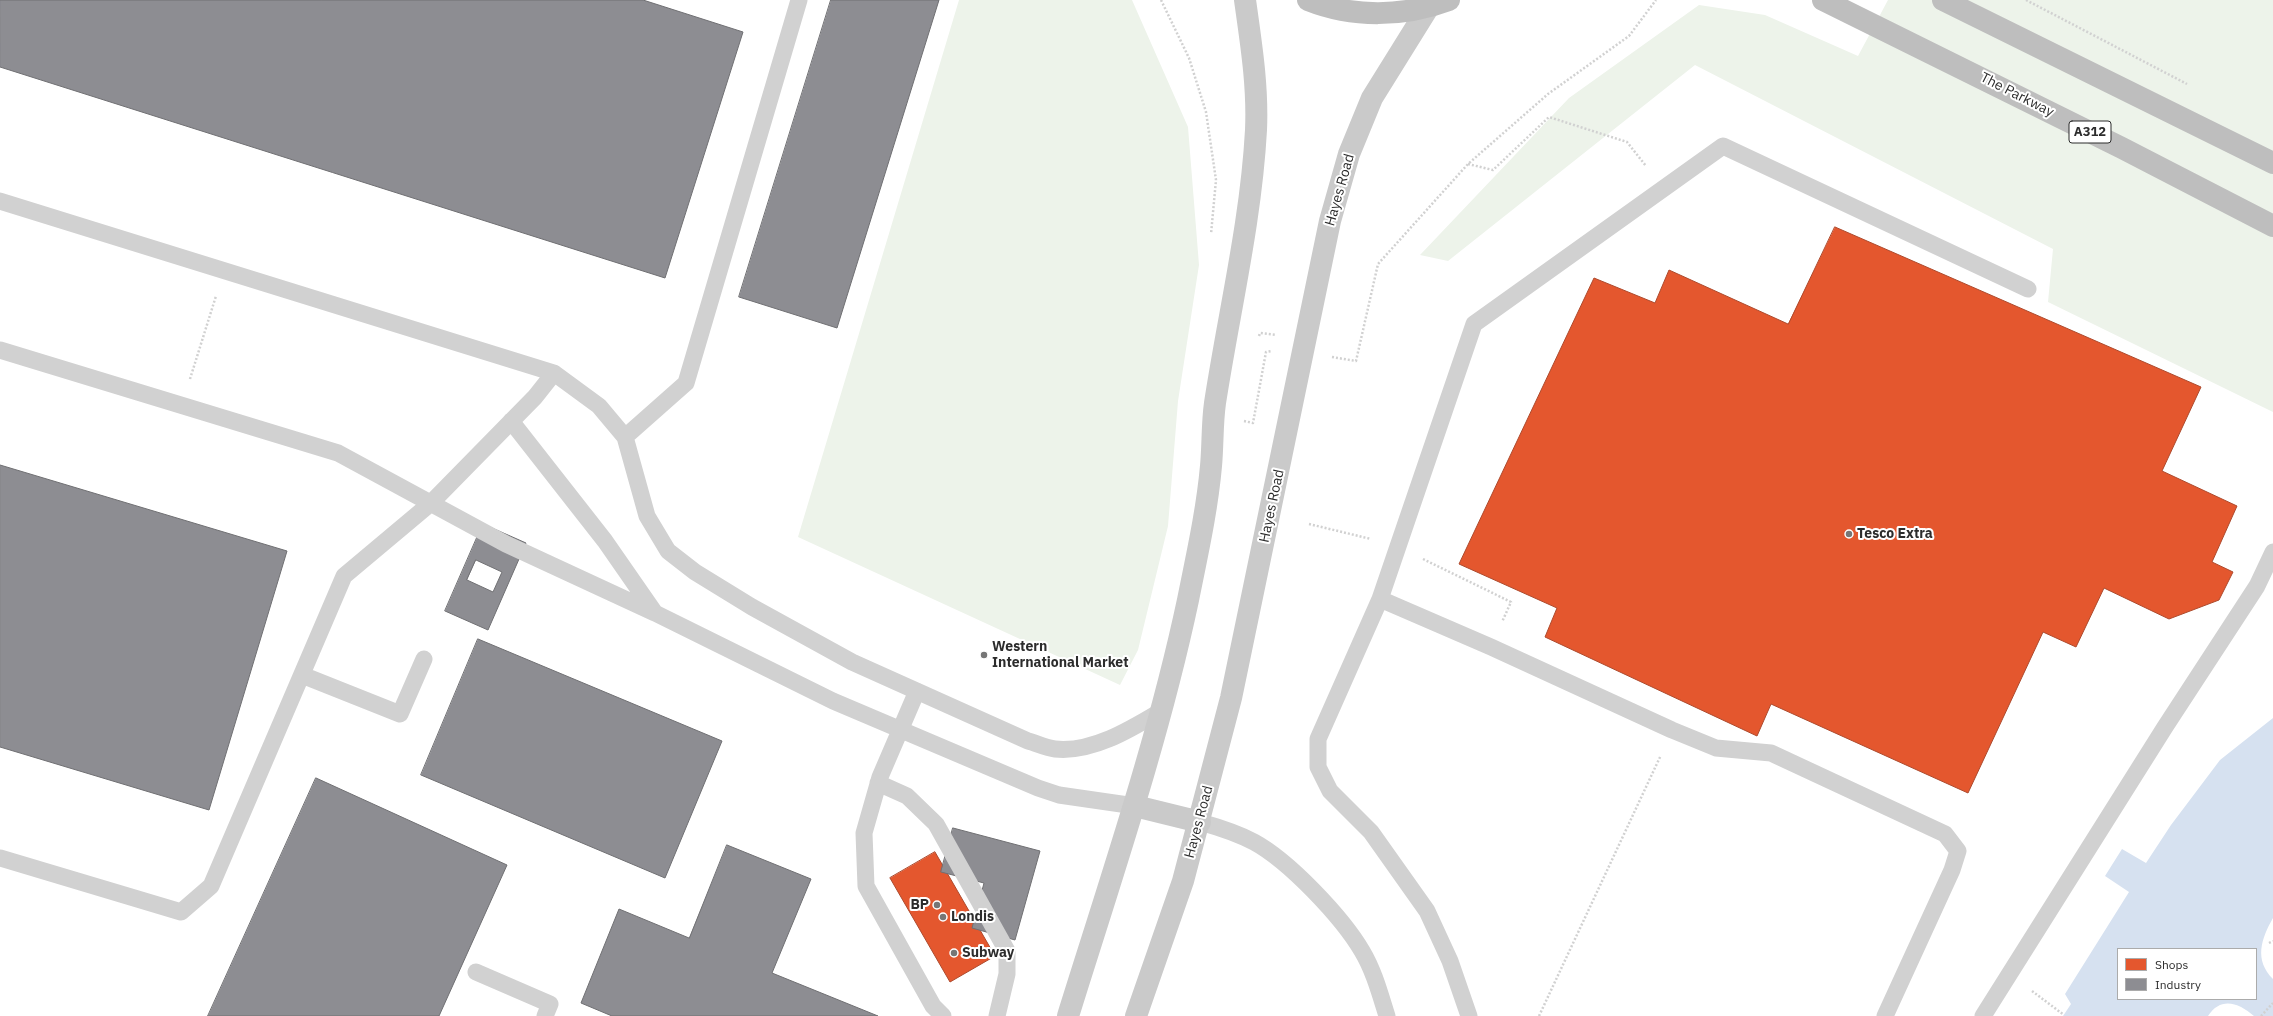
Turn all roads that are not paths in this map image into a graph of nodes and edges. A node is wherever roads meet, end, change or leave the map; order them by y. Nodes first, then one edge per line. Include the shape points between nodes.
1 (799, 0) edge
2 (1245, 0) edge
3 (1308, 0) edge
4 (1449, 0) edge
5 (1824, 0) edge
6 (1943, 0) edge
7 (1428, 8) junction
8 (2273, 163) edge
9 (0, 201) edge
10 (2273, 226) edge
11 (2028, 289) dead end
12 (0, 350) edge
13 (554, 373) junction
14 (511, 421) junction
15 (626, 437) junction
16 (431, 503) junction
17 (2273, 552) edge
18 (1380, 599) junction
19 (655, 613) junction
20 (424, 659) dead end
21 (302, 675) junction
22 (917, 691) junction
23 (1162, 711) junction
24 (900, 728) junction
25 (878, 783) junction
26 (1134, 806) junction
27 (1200, 822) junction
28 (0, 858) edge
29 (476, 972) dead end
30 (545, 1016) edge
31 (943, 1016) edge
32 (997, 1016) edge
33 (1068, 1016) edge
34 (1136, 1016) edge
35 (1387, 1016) edge
36 (1469, 1016) edge
37 (1885, 1016) edge
38 (1983, 1016) edge

1 - 15 lane via 686,383
2 - 23 street via 1256,80 1256,129 1249,208 1215,406 1211,465 1203,522
3 - 7 highway via 1327,8 1378,14
4 - 7 highway
5 - 10 highway, The Parkway / A312
6 - 8 highway
7 - 27 street, Hayes Road via 1372,98 1349,154 1332,214 1237,671
9 - 13 lane
11 - 18 lane via 1723,146 1474,324
12 - 16 lane via 338,453
13 - 14 lane
13 - 15 lane via 599,406
14 - 16 lane
14 - 19 lane via 605,541
15 - 22 lane via 647,516 668,551 695,572 752,607 852,662
16 - 19 lane via 506,544
16 - 21 lane via 344,576
17 - 38 lane via 2257,586
18 - 36 lane via 1318,739 1318,768 1330,791 1371,832 1427,910 1450,962
18 - 37 lane via 1672,730 1716,748 1770,753 1945,834 1958,851 1952,870
19 - 24 lane via 833,701
20 - 21 lane via 400,714
21 - 28 lane via 211,886 180,912
22 - 23 lane via 1028,741 1055,749 1084,746 1125,733
22 - 24 lane
23 - 26 street
24 - 25 lane
24 - 26 lane via 1059,795
25 - 31 lane via 864,833 866,886 933,1006
25 - 32 lane via 907,796 936,824 1007,951 1007,974
26 - 27 street
26 - 33 street
27 - 34 street, Hayes Road via 1181,889
27 - 35 lane via 1254,842 1273,854 1319,896 1346,926 1363,952 1378,985
29 - 30 lane via 550,1004

